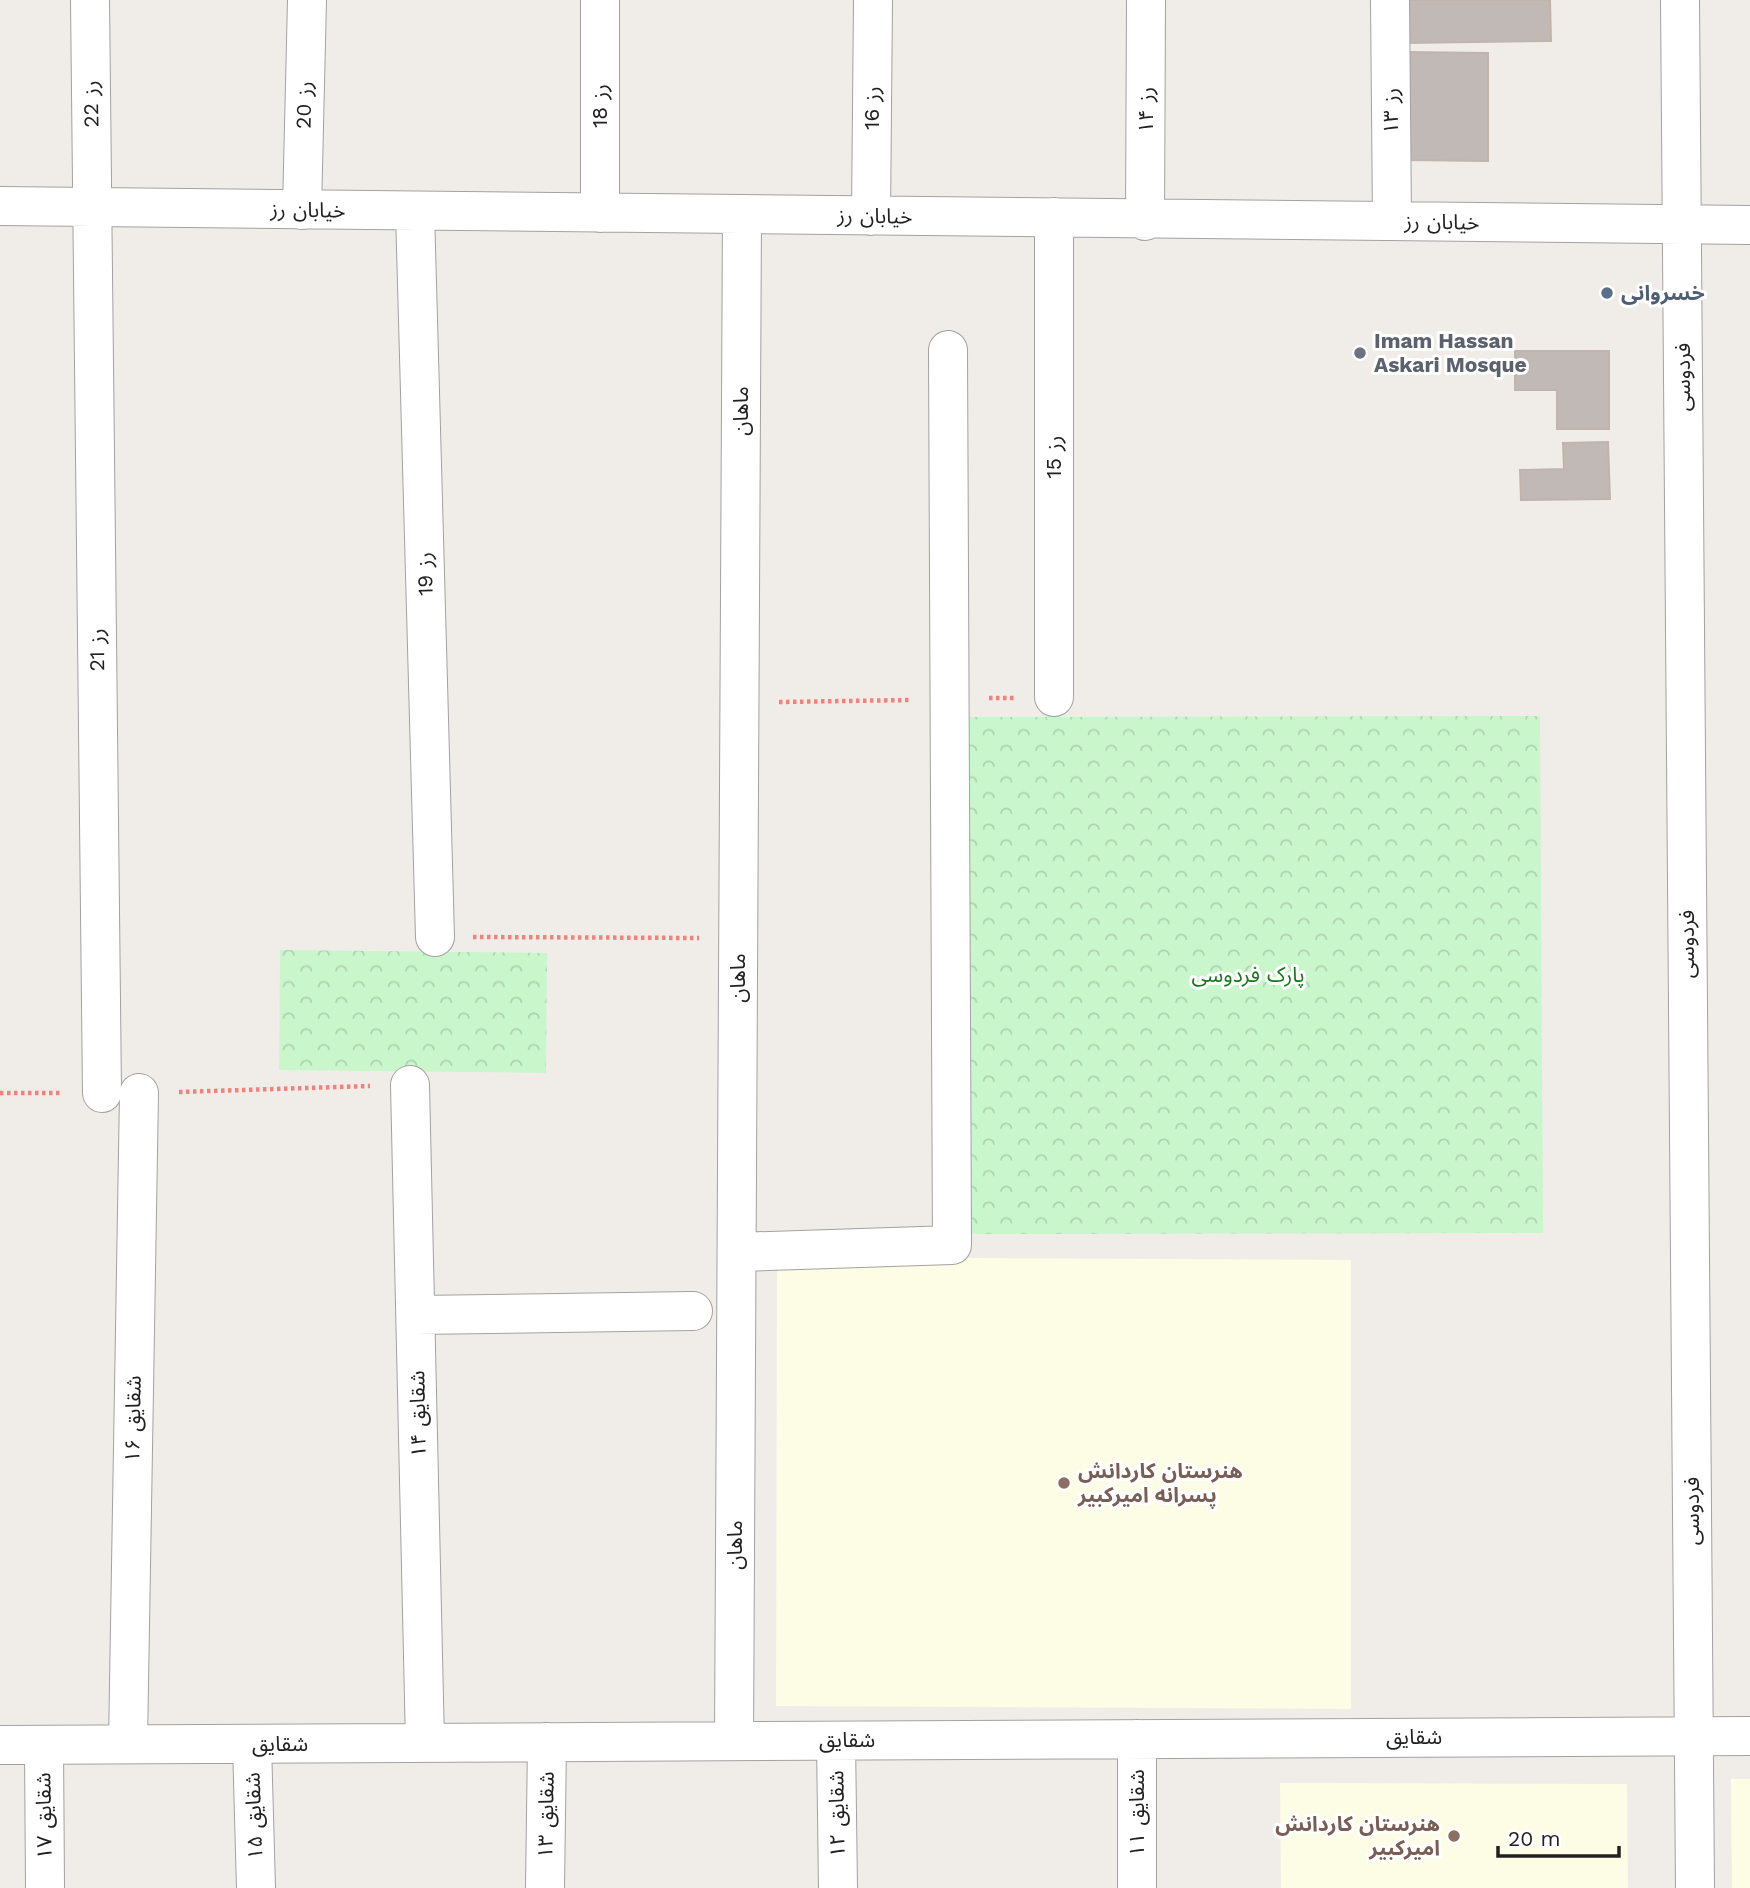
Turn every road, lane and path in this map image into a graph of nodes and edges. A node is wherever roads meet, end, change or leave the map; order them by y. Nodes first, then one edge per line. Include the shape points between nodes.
1 (90, 0) edge
2 (307, 0) edge
3 (600, 0) edge
4 (873, 0) edge
5 (1146, 0) edge
6 (1390, 0) edge
7 (1680, 0) edge
8 (0, 206) edge
9 (93, 207) junction
10 (302, 210) junction
11 (415, 211) junction
12 (600, 213) junction
13 (742, 215) junction
14 (871, 216) junction
15 (1054, 218) junction
16 (1145, 221) junction
17 (1392, 221) junction
18 (1682, 225) junction
19 (1750, 225) edge
20 (947, 350) dead end
21 (1054, 697) joint
22 (949, 699) junction
23 (740, 703) junction
24 (435, 937) joint
25 (738, 938) junction
26 (410, 1085) joint
27 (0, 1093) edge
28 (120, 1093) junction
29 (737, 1252) junction
30 (693, 1311) dead end
31 (416, 1315) junction
32 (1750, 1735) edge
33 (1694, 1736) junction
34 (1137, 1739) junction
35 (734, 1741) junction
36 (836, 1741) junction
37 (547, 1742) junction
38 (425, 1743) junction
39 (128, 1744) junction
40 (252, 1744) junction
41 (0, 1745) edge
42 (44, 1745) junction
43 (45, 1888) edge
44 (256, 1888) edge
45 (545, 1888) edge
46 (838, 1888) edge
47 (1137, 1888) edge
48 (1695, 1888) edge

1 - 9 street, رز 22
2 - 10 street, رز 20
3 - 12 street, رز 18
4 - 14 street, رز 16
5 - 16 street, رز ۱۴
6 - 17 street, رز ۱۳
7 - 18 street, فردوسی
8 - 9 street, خیابان رز
9 - 10 street, خیابان رز
9 - 28 street, رز 21
10 - 11 street, خیابان رز
11 - 12 street, خیابان رز
11 - 24 street, رز 19
12 - 13 street, خیابان رز
13 - 14 street, خیابان رز
13 - 23 street, ماهان
14 - 15 street, خیابان رز
15 - 16 street, خیابان رز
15 - 21 street, رز 15
16 - 17 street, خیابان رز
17 - 18 street, خیابان رز
18 - 19 street, خیابان رز
18 - 33 street, فردوسی
20 - 22 street
21 - 22 path
22 - 23 path
22 - 29 street via 952,1245
23 - 25 street, ماهان
24 - 25 path
25 - 29 street, ماهان
26 - 28 path
26 - 31 street, شقایق ۱۴
27 - 28 path
28 - 39 street, شقایق ۱۶
29 - 35 street, ماهان
30 - 31 street
31 - 38 street, شقایق ۱۴
32 - 33 street, شقایق
33 - 34 street, شقایق
33 - 48 street, فردوسی
34 - 36 street, شقایق
34 - 47 street, شقایق ۱۱
35 - 36 street, شقایق
35 - 37 street, شقایق
36 - 46 street, شقایق ۱۲
37 - 38 street, شقایق
37 - 45 street, شقایق ۱۳
38 - 40 street, شقایق
39 - 40 street, شقایق
39 - 42 street, شقایق
40 - 44 street, شقایق ۱۵
41 - 42 street, شقایق
42 - 43 street, شقایق ۱۷

